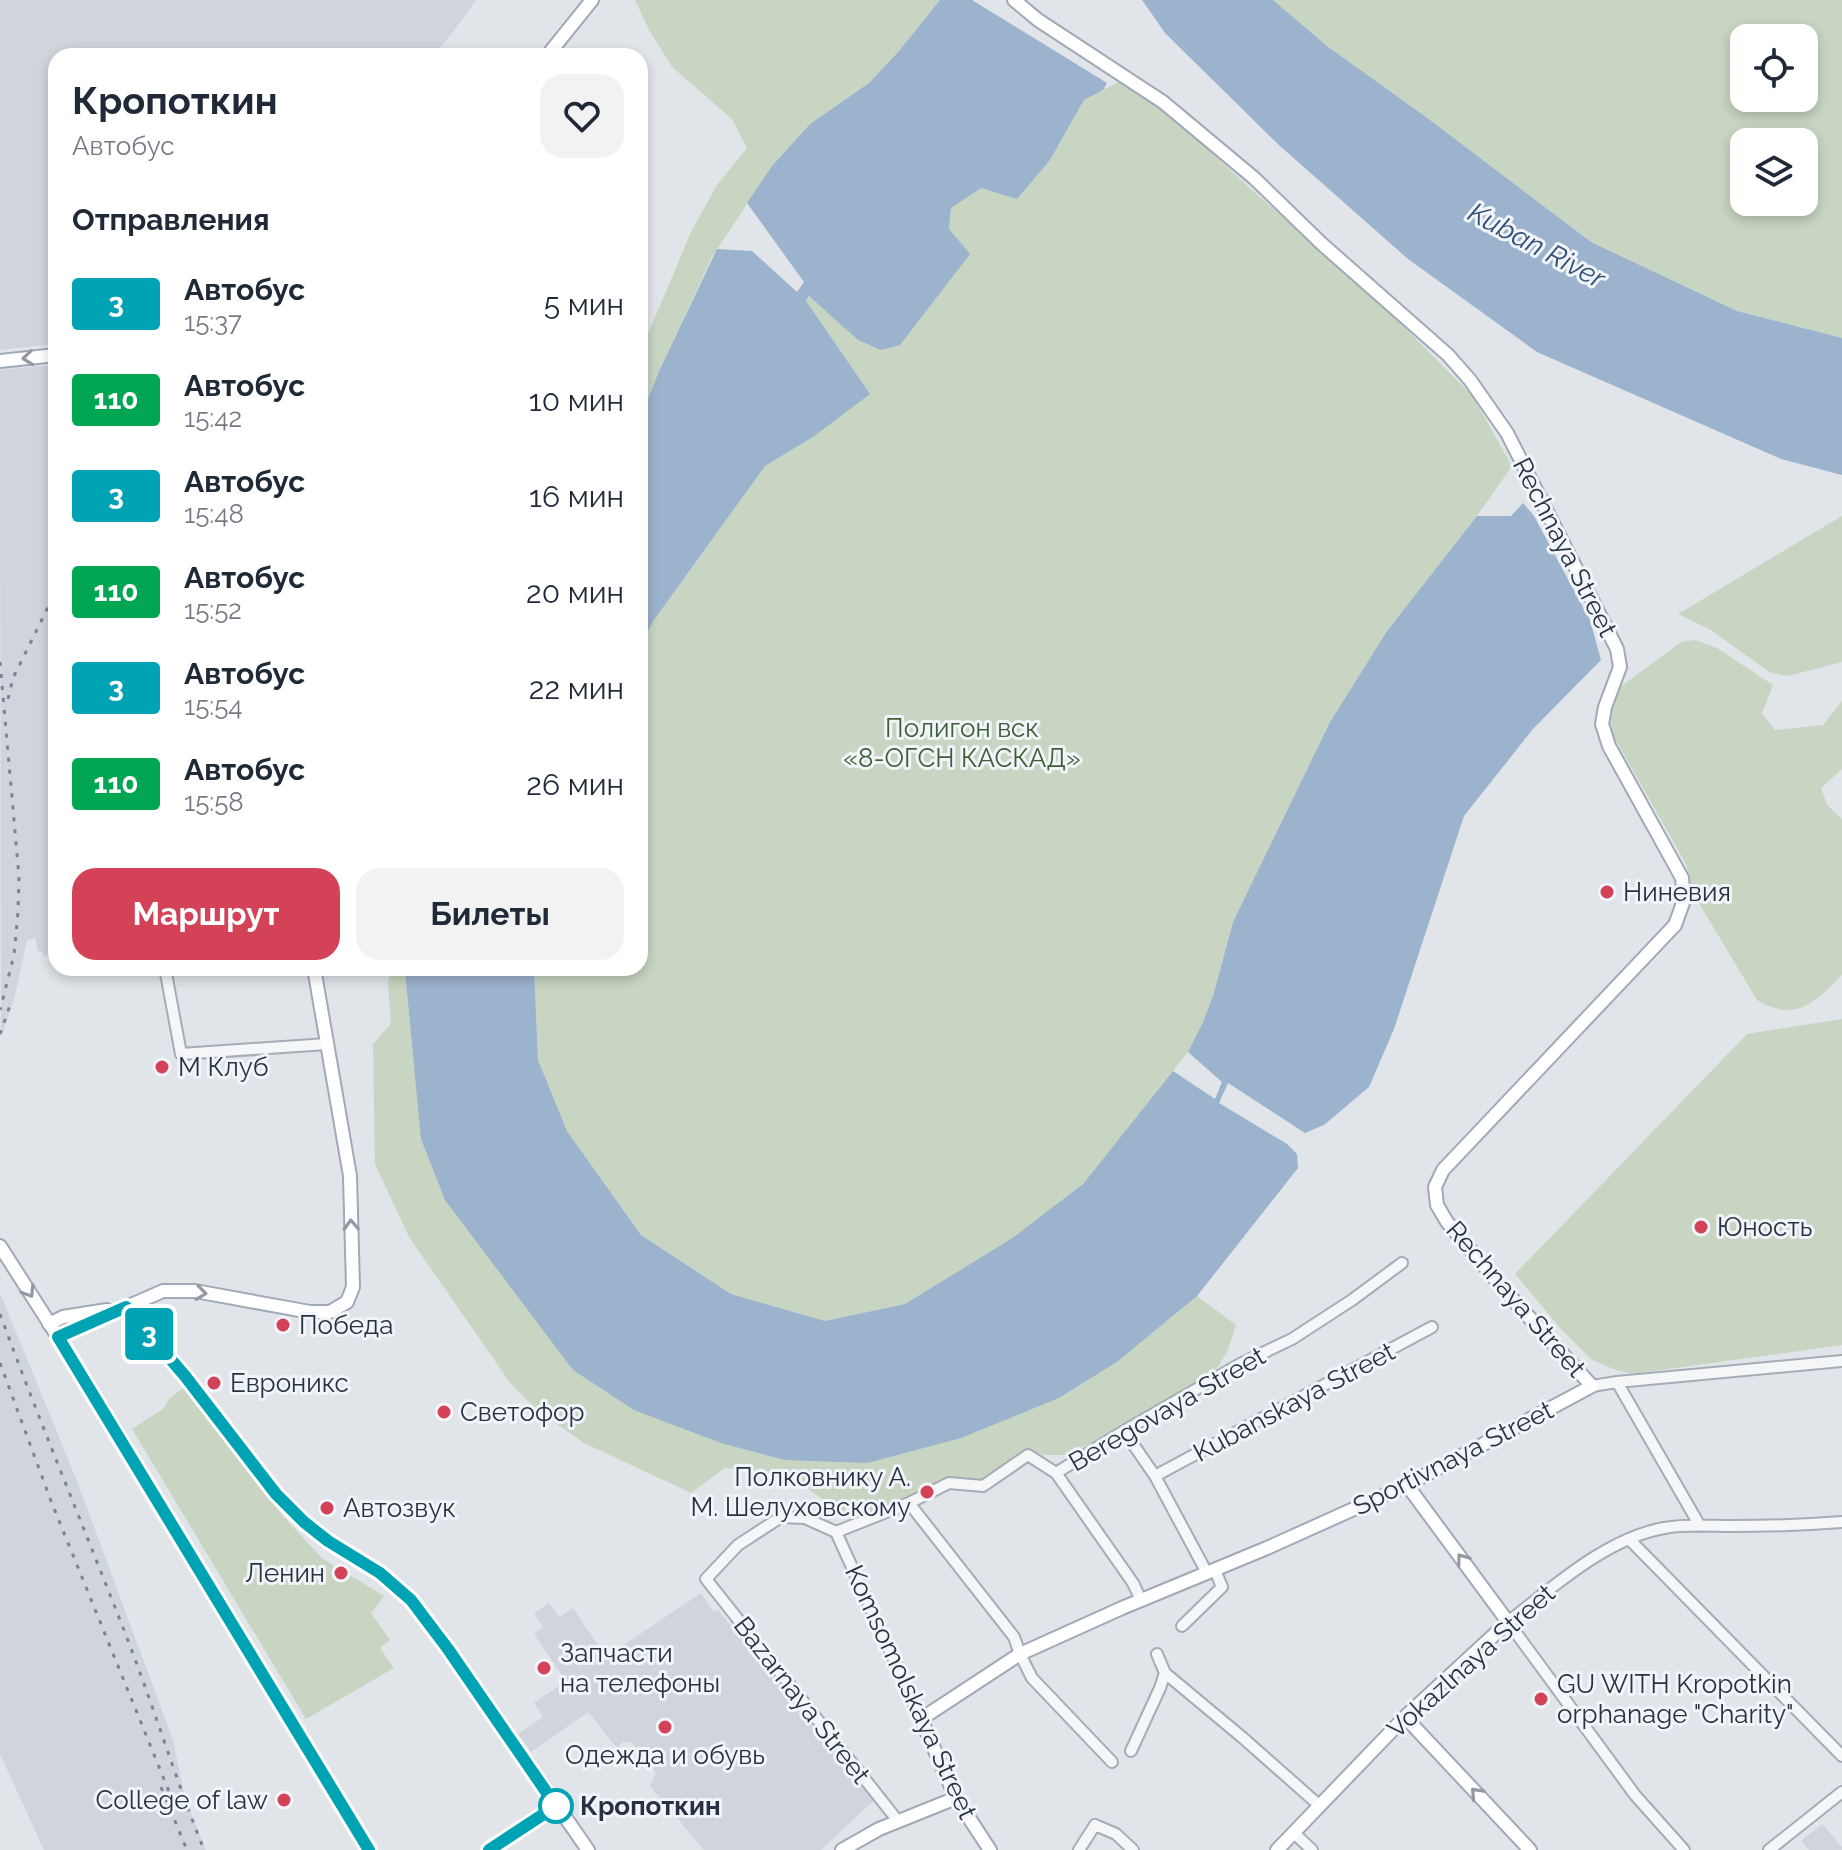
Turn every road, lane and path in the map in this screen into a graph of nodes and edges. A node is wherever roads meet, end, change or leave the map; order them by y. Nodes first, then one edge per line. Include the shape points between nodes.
1 (592, 0) edge
2 (1014, 0) edge
3 (553, 48) edge
4 (48, 356) edge
5 (0, 361) edge
6 (166, 976) edge
7 (315, 976) edge
8 (327, 1044) junction
9 (0, 1246) edge
10 (1402, 1263) dead end
11 (126, 1307) junction
12 (49, 1324) junction
13 (1432, 1327) dead end
14 (58, 1337) junction
15 (1842, 1361) edge
16 (1617, 1382) junction
17 (1592, 1386) junction
18 (1124, 1431) junction
19 (1056, 1473) junction
20 (1155, 1476) junction
21 (1407, 1485) junction
22 (909, 1503) junction
23 (1842, 1522) edge
24 (1700, 1526) junction
25 (836, 1532) junction
26 (1629, 1539) junction
27 (1211, 1571) junction
28 (1141, 1600) junction
29 (1508, 1622) junction
30 (1182, 1626) dead end
31 (1020, 1654) junction
32 (1157, 1654) dead end
33 (1165, 1673) junction
34 (1405, 1717) junction
35 (921, 1719) junction
36 (1131, 1751) dead end
37 (1842, 1756) edge
38 (1112, 1762) dead end
39 (1842, 1792) edge
40 (956, 1798) junction
41 (556, 1806) junction
42 (1320, 1806) junction
43 (898, 1821) junction
44 (1294, 1833) junction
45 (369, 1850) edge
46 (489, 1850) edge
47 (588, 1850) edge
48 (842, 1850) edge
49 (990, 1850) edge
50 (1079, 1850) edge
51 (1133, 1850) edge
52 (1277, 1850) edge
53 (1312, 1850) edge
54 (1530, 1850) edge
55 (1684, 1850) edge
56 (1769, 1850) edge

1 - 3 main road
2 - 17 main road, Rechnaya Street via 1163,102 1448,355 1507,433 1617,649 1620,667 1602,724 1682,878 1684,900 1675,925 1443,1170 1435,1187 1447,1222
4 -> 5 main road
6 - 8 street via 181,1054
7 - 8 main road
11 -> 8 main road via 163,1291 195,1291 310,1312 330,1312 347,1302 353,1287 350,1176
9 -> 12 main road
10 - 18 street, Beregovaya Street via 1292,1339
11 - 12 main road
11 - 14 main road
11 - 41 main road via 276,1494 328,1541 380,1573 411,1600
12 - 14 main road
13 - 20 street, Kubanskaya Street
14 - 45 main road
15 - 16 street, Sportivnaya Street
16 - 17 street, Sportivnaya Street
16 - 24 street
17 - 21 main road, Sportivnaya Street
18 - 19 street, Beregovaya Street
18 - 20 street
19 - 22 street, Beregovaya Street via 1028,1455 983,1486 949,1483
19 - 28 street
20 - 27 street
21 - 27 main road, Sportivnaya Street
29 -> 21 main road
22 - 25 street, Beregovaya Street
22 - 31 street via 1014,1637
23 - 24 street, Vokazlnaya Street
24 - 26 street, Vokazlnaya Street via 1664,1528
25 - 35 street, Komsomolskaya Street
25 - 43 street, Bazarnaya Street via 805,1518 781,1517 738,1545 706,1579
26 - 29 street, Vokazlnaya Street via 1562,1580
26 - 37 street
27 - 28 main road, Sportivnaya Street
27 - 30 street via 1222,1587
28 - 31 main road, Sportivnaya Street
29 - 34 main road, Vokazlnaya Street
29 - 55 street via 1635,1795
31 - 35 main road, Sportivnaya Street
31 - 38 street via 1032,1678
32 - 33 street
33 - 36 street
33 - 42 street
34 - 42 main road, Vokazlnaya Street
54 -> 34 main road
35 - 40 main road, Komsomolskaya Street
39 - 56 street
40 - 43 main road
40 - 49 main road, Komsomolskaya Street
41 - 46 street
41 - 47 main road
42 - 44 main road, Vokazlnaya Street
43 - 48 main road
44 - 52 main road, Vokazlnaya Street
44 - 53 street
50 - 51 street via 1095,1825 1116,1834

